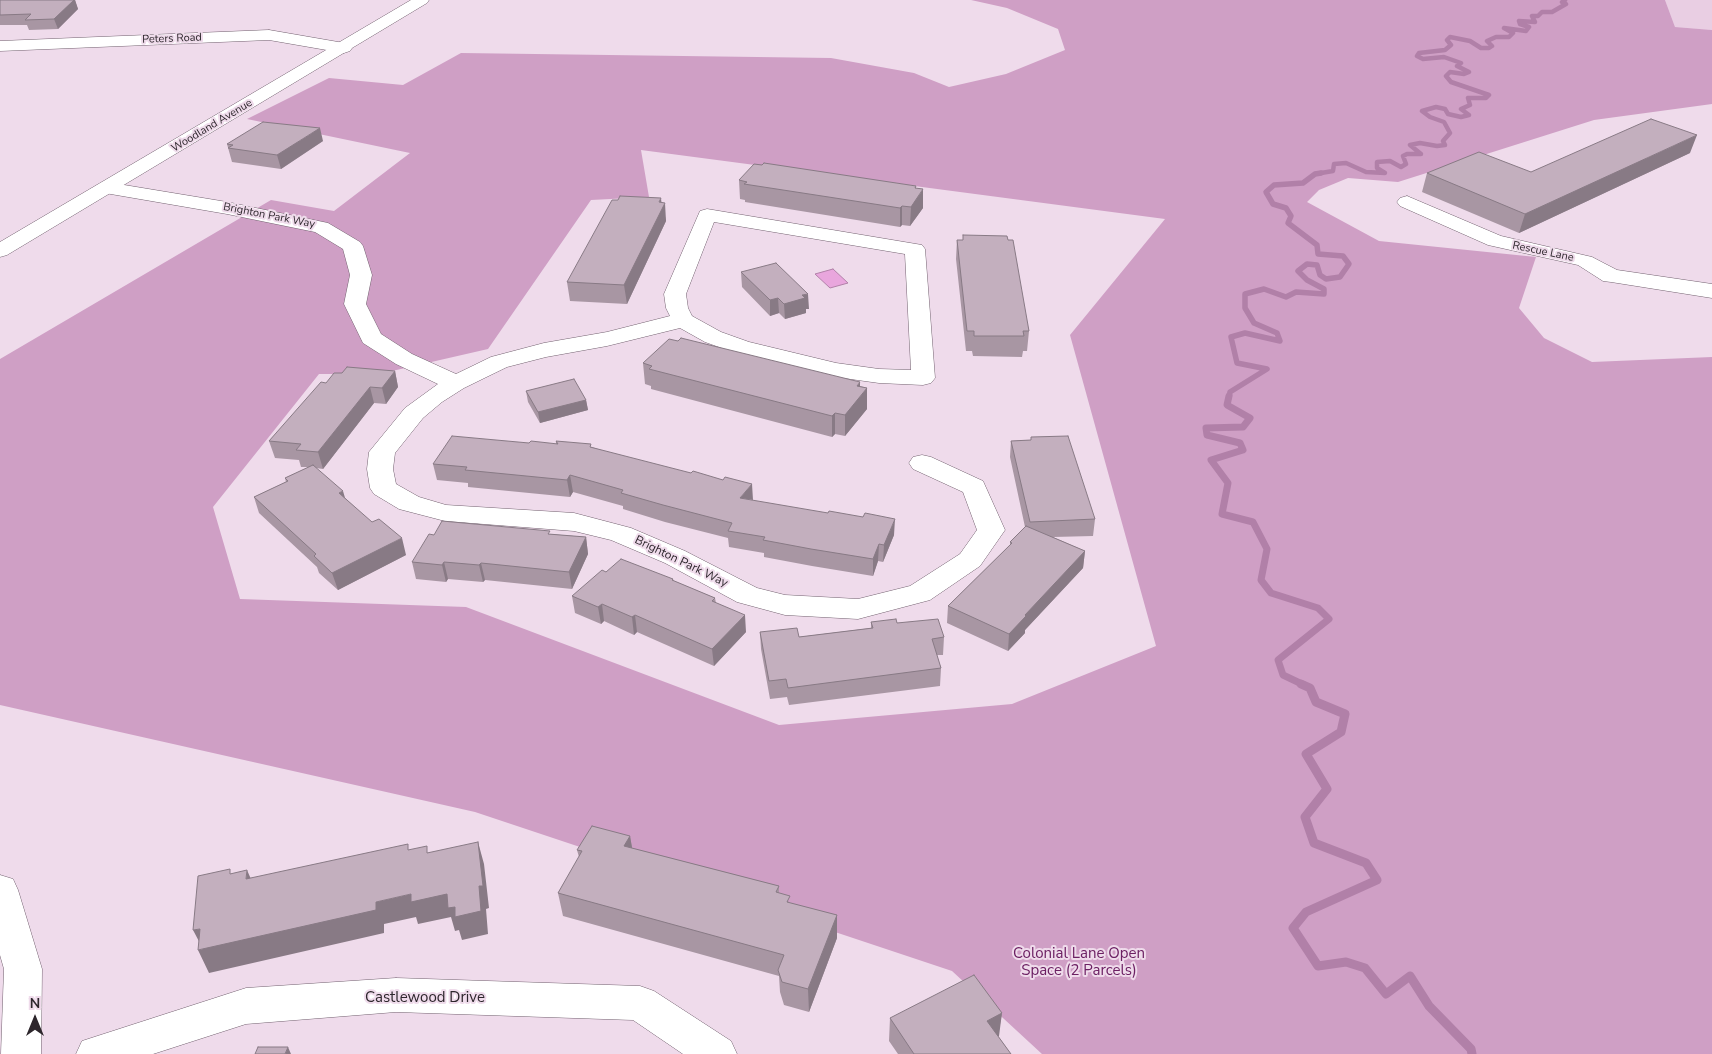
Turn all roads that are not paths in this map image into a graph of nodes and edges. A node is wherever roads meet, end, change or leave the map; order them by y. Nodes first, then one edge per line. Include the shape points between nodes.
1 (422, 0) edge
2 (0, 46) edge
3 (344, 48) junction
4 (106, 188) junction
5 (1407, 202) dead end
6 (0, 251) edge
7 (1712, 291) edge
8 (683, 320) junction
9 (456, 383) junction
10 (922, 463) dead end
11 (0, 890) edge
12 (21, 1054) edge
13 (96, 1054) edge
14 (717, 1054) edge

1 - 3 street, Woodland Avenue
2 - 3 street, Peters Road via 269,35
3 - 4 street, Woodland Avenue
4 - 6 street, Woodland Avenue
4 - 9 street, Brighton Park Way via 321,227 353,246 361,275 355,304 371,338 404,359
5 - 7 street, Rescue Lane via 1495,241 1562,254 1585,261 1611,276
8 - 8 street via 741,347 819,366 879,376 924,378 916,249 707,215 675,294
8 - 9 street, Brighton Park Way via 544,350 508,360
9 - 10 street, Brighton Park Way via 414,413 382,452 382,488 409,503 445,513 574,522 621,534 675,556 747,595 785,605 858,609 920,593 970,560 991,530 974,487
11 - 12 street via 23,969
13 - 14 street, Castlewood Drive via 246,1006 396,995 640,1003

